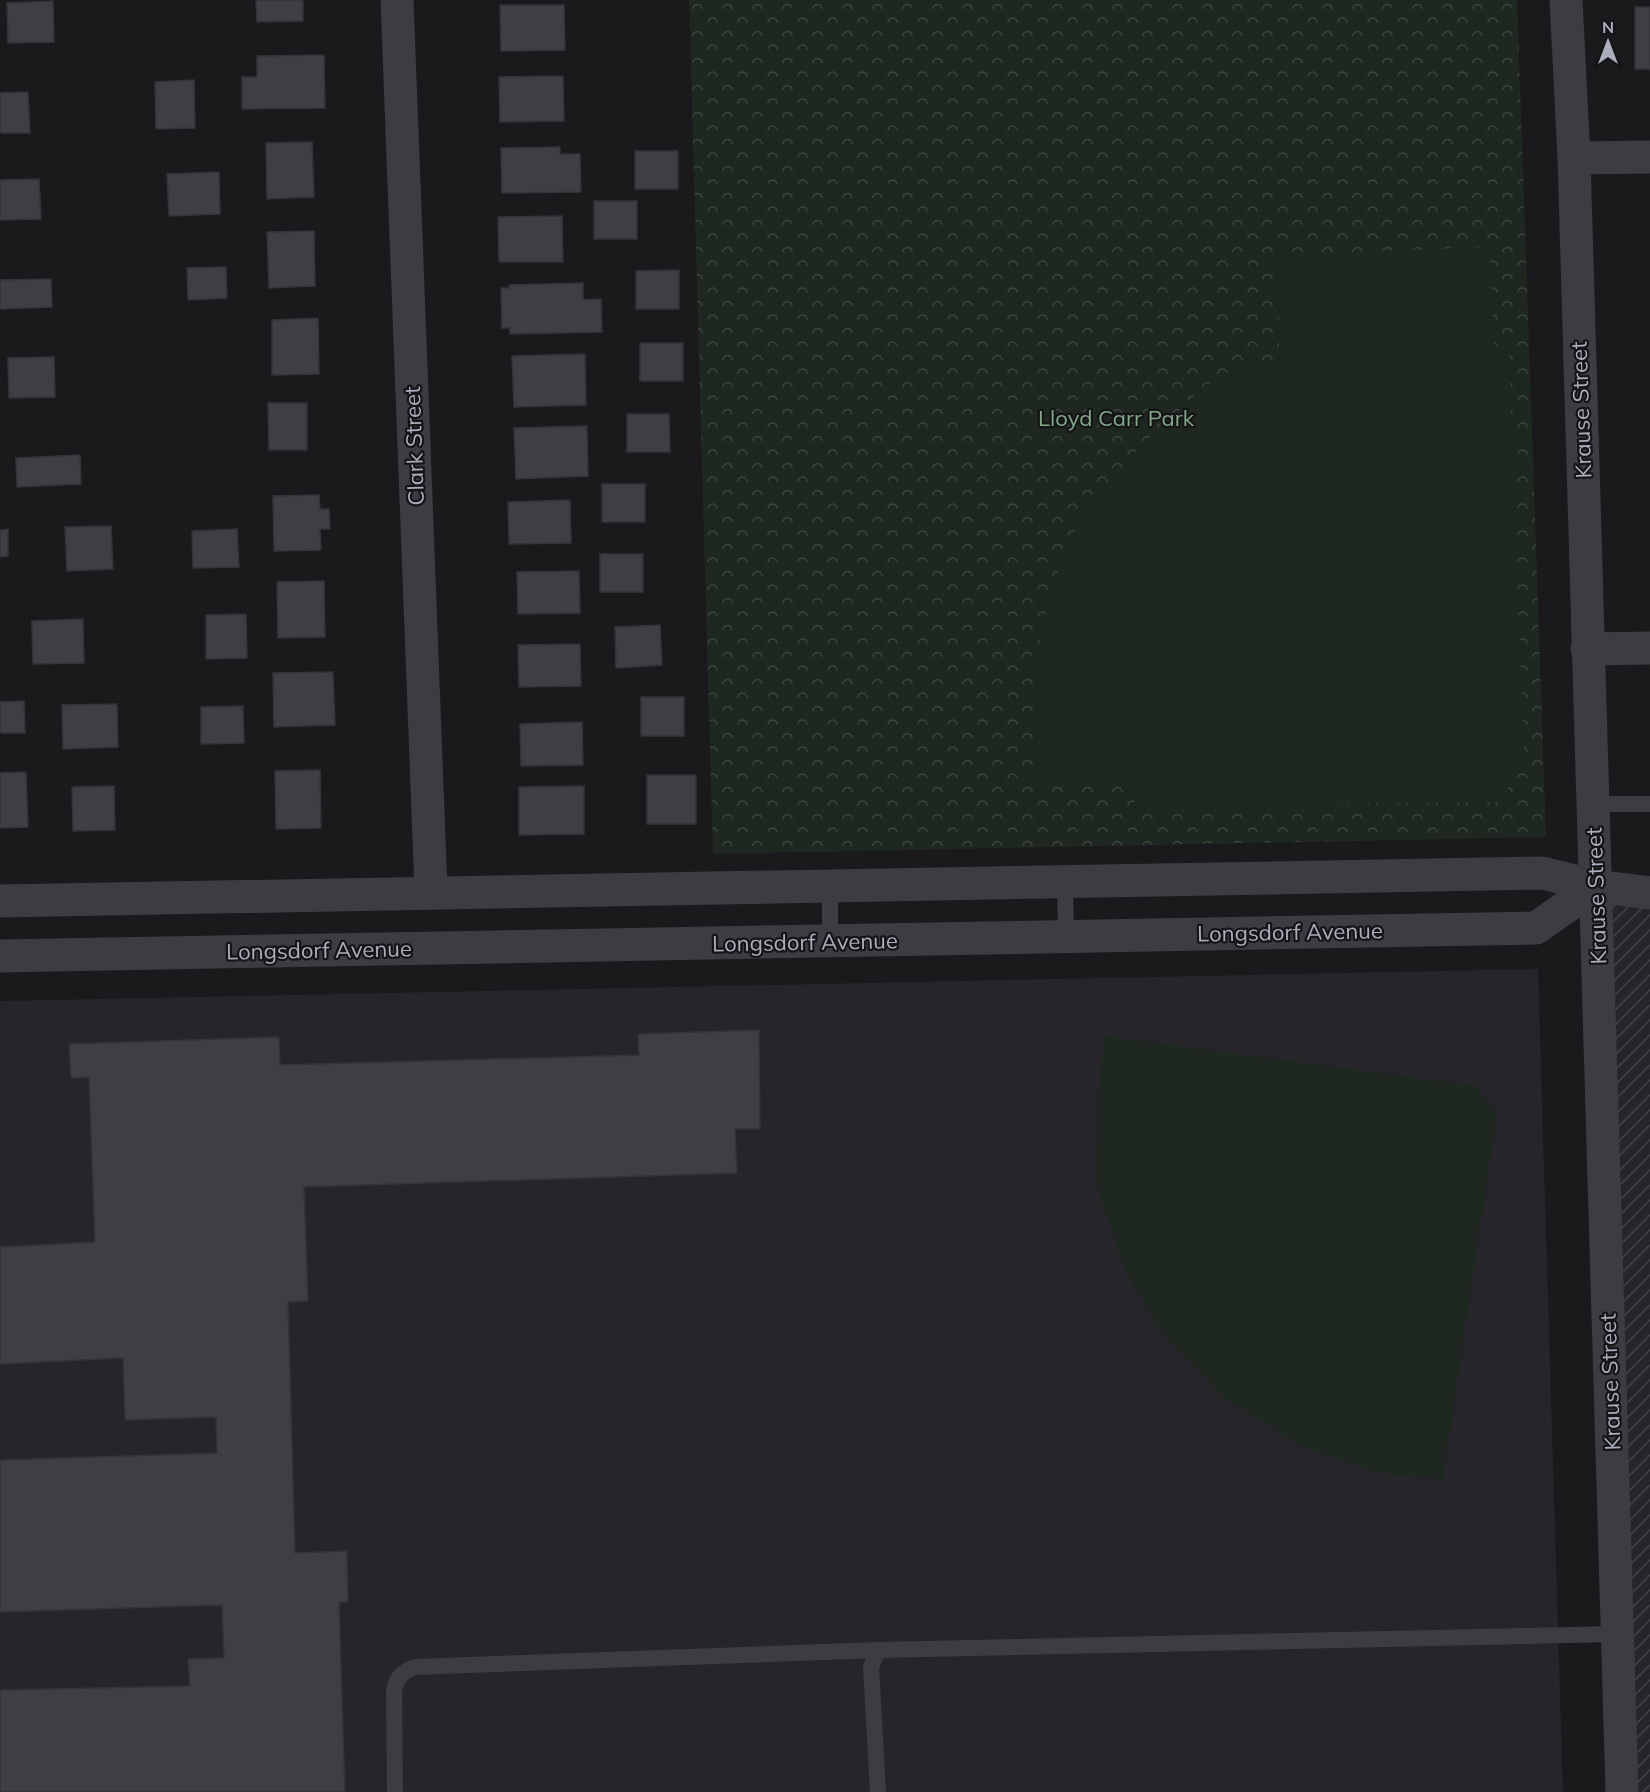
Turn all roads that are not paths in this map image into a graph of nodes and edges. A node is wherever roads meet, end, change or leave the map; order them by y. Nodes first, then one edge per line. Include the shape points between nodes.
1 (397, 0) edge
2 (1566, 0) edge
3 (1650, 157) edge
4 (1574, 158) junction
5 (1650, 648) edge
6 (1587, 649) junction
7 (1593, 804) junction
8 (1650, 804) edge
9 (1065, 882) junction
10 (830, 886) junction
11 (1596, 886) junction
12 (431, 891) junction
13 (1650, 893) edge
14 (0, 901) edge
15 (1066, 936) junction
16 (830, 942) junction
17 (0, 956) edge
18 (1617, 1634) junction
19 (878, 1650) junction
20 (395, 1792) edge
21 (878, 1792) edge
22 (1622, 1792) edge

1 - 12 street, Clark Street
2 - 4 street, Krause Street
3 - 4 street
4 - 6 street, Krause Street
5 - 6 street
6 - 7 street, Krause Street
7 - 8 lane
7 - 11 street, Krause Street
9 - 10 street
9 - 11 street via 1542,873
9 - 15 lane
10 - 12 street
10 - 16 lane
11 - 13 street
11 - 15 street, Longsdorf Avenue via 1536,927
11 - 18 street, Krause Street
12 - 14 street
15 - 16 street, Longsdorf Avenue
16 - 17 street, Longsdorf Avenue
18 - 19 lane
18 - 22 street, Krause Street
19 - 20 lane via 415,1666 396,1680 394,1690
19 - 21 lane via 871,1667

